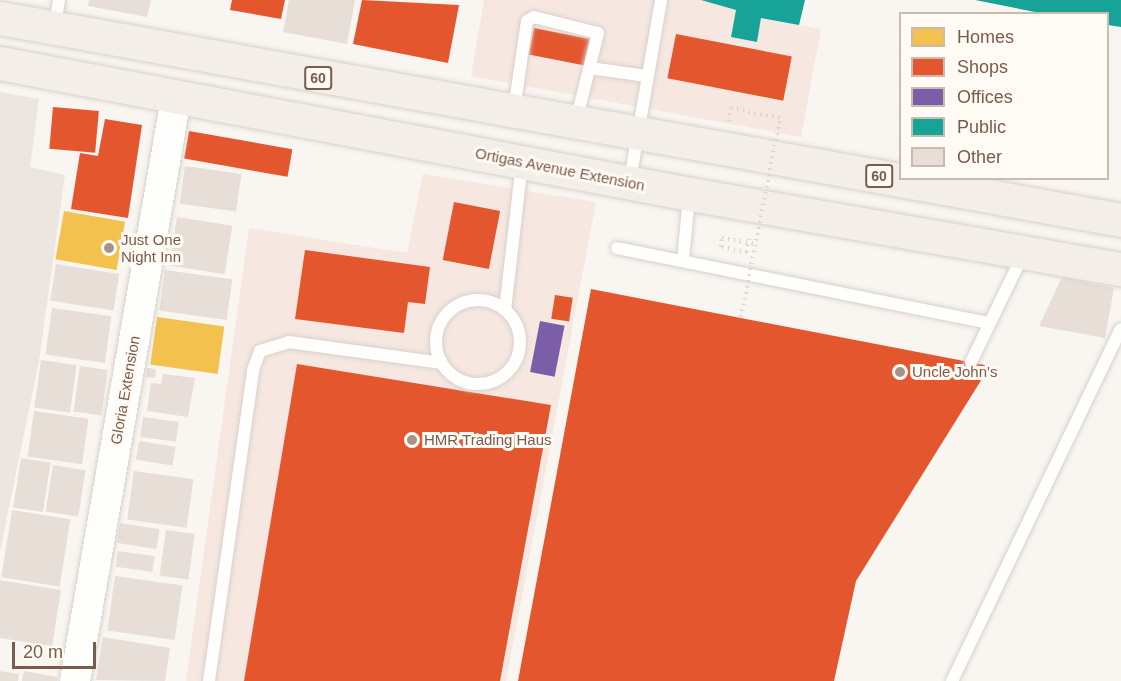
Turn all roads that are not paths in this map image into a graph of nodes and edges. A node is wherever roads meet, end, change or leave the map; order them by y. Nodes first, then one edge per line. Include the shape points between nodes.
1 (661, 0) edge
2 (57, 14) edge
3 (0, 18) edge
4 (0, 63) edge
5 (590, 68) junction
6 (646, 76) junction
7 (176, 98) junction
8 (513, 112) junction
9 (576, 122) junction
10 (637, 133) junction
11 (522, 162) junction
12 (899, 178) edge
13 (917, 180) edge
14 (630, 181) junction
15 (982, 186) edge
16 (690, 194) junction
17 (1121, 220) edge
18 (617, 248) dead end
19 (1023, 254) junction
20 (683, 260) junction
21 (1121, 269) edge
22 (505, 310) junction
23 (990, 323) junction
24 (1121, 329) edge
25 (971, 362) dead end
26 (442, 363) junction
27 (75, 681) edge
28 (208, 681) edge
29 (952, 681) edge

1 - 6 lane
2 - 3 main road, 60
2 - 8 main road, 60
4 - 7 main road, Ortigas Avenue Extension
5 - 6 lane
5 - 8 lane via 598,38 594,29 530,18
5 - 9 lane
6 - 10 lane
7 - 11 main road, Ortigas Avenue Extension
7 - 27 street, Gloria Extension
8 - 9 main road, 60
9 - 10 main road, 60
10 - 12 main road, 60
10 - 14 lane
11 - 14 main road, Ortigas Avenue Extension
11 - 22 lane
13 - 15 main road, 60
14 - 16 main road, Ortigas Avenue Extension
15 - 17 main road, 60
16 - 19 main road, Ortigas Avenue Extension
16 - 20 lane
18 - 20 lane
19 - 21 main road, Ortigas Avenue Extension
19 - 23 lane
20 - 23 lane
22 - 26 lane via 478,300 451,310 436,335
22 - 26 lane via 514,321 520,349 506,375 493,382 464,382
23 - 25 lane
24 - 29 lane
26 - 28 lane via 289,342 260,351 253,370

